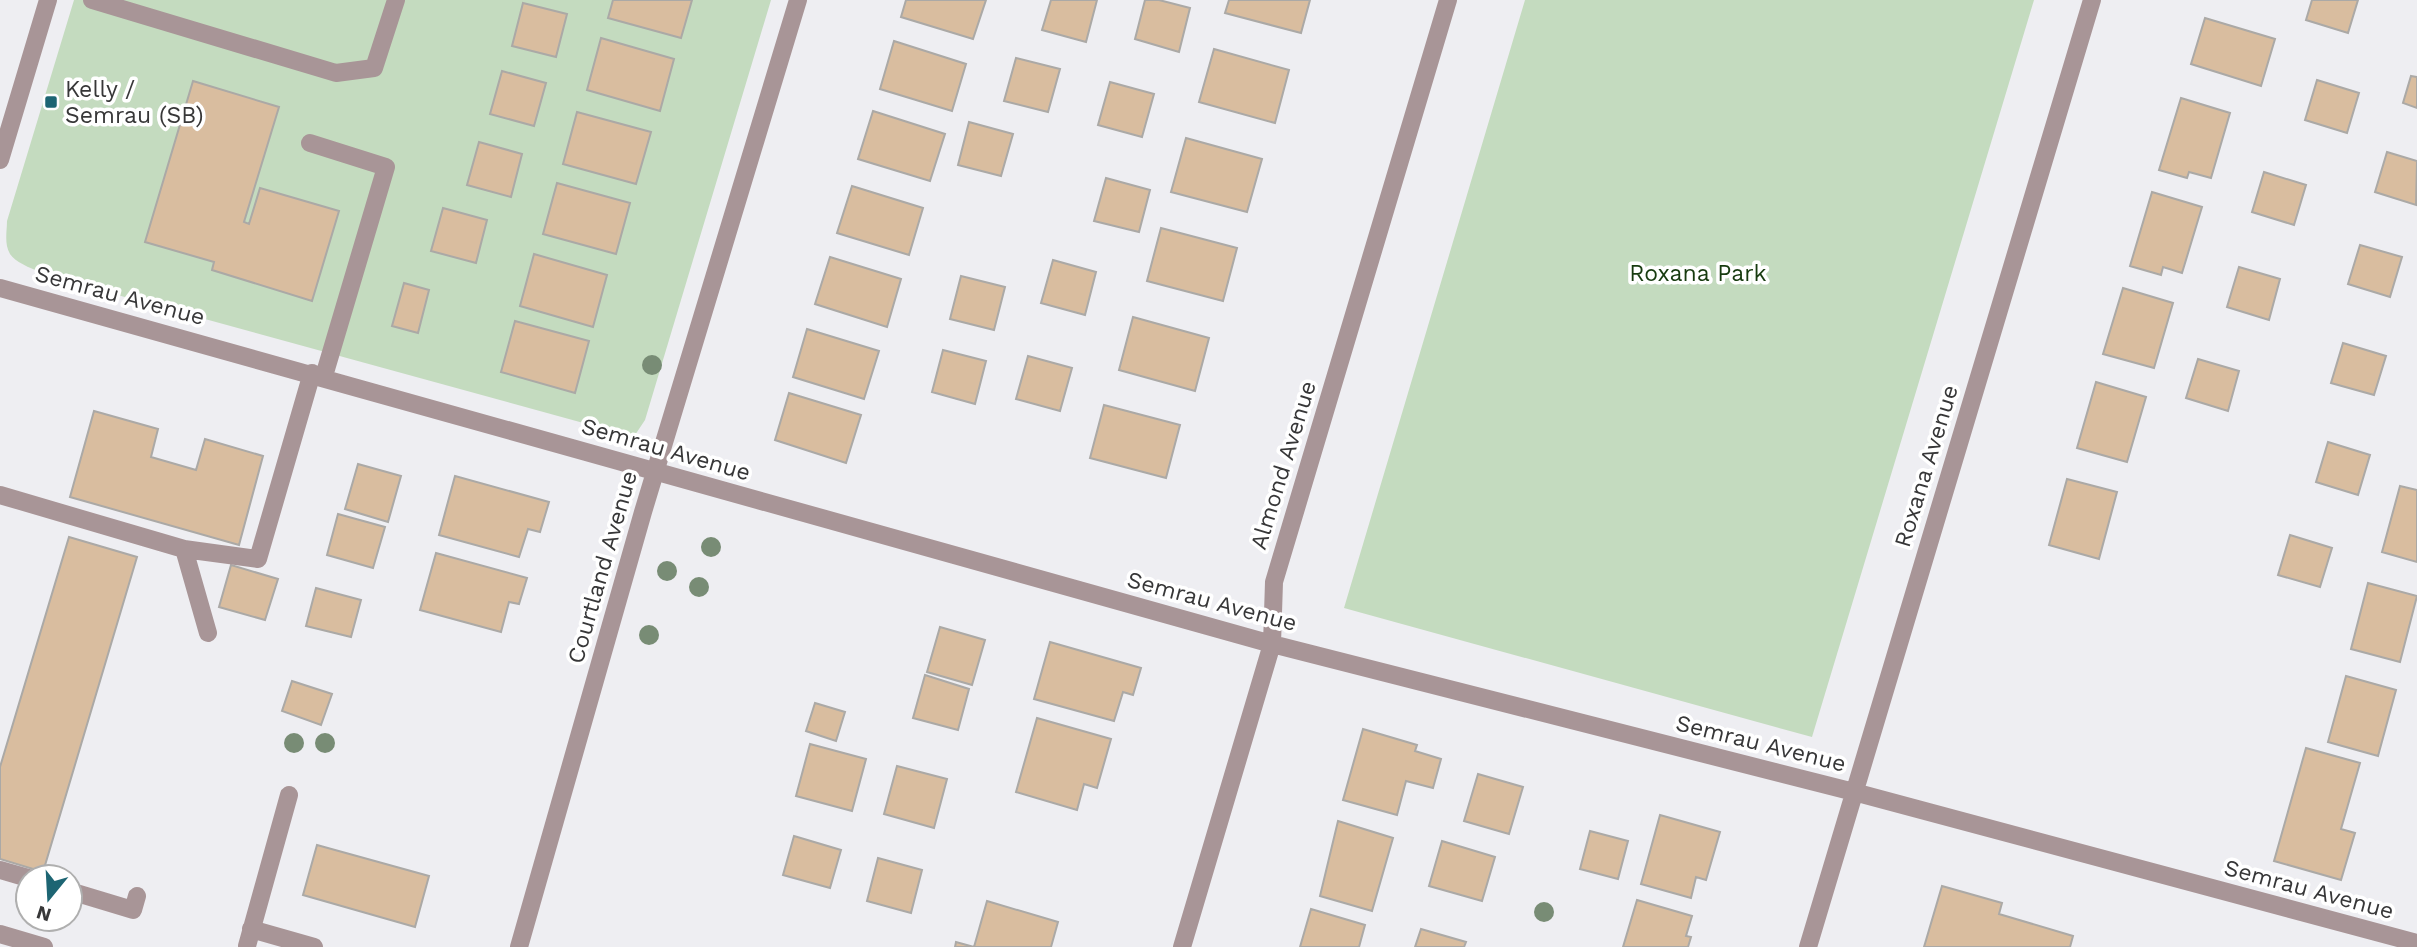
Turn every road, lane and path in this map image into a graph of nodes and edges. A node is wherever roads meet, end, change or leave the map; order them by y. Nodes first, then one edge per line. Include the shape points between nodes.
1 (48, 0) edge
2 (93, 0) edge
3 (396, 0) edge
4 (798, 0) edge
5 (1448, 0) edge
6 (2092, 0) edge
7 (310, 143) dead end
8 (0, 160) edge
9 (0, 288) edge
10 (318, 374) junction
11 (656, 471) junction
12 (0, 495) edge
13 (184, 549) junction
14 (208, 632) dead end
15 (1272, 644) junction
16 (1854, 792) junction
17 (289, 795) dead end
18 (84, 895) edge
19 (137, 896) dead end
20 (0, 934) edge
21 (249, 938) edge
22 (2417, 943) edge
23 (44, 947) edge
24 (314, 947) edge
25 (519, 947) edge
26 (1182, 947) edge
27 (1808, 947) edge

1 - 8 street
2 - 3 street via 336,73 374,68
4 - 11 street, Courtland Avenue
5 - 15 street, Almond Avenue via 1274,583
6 - 16 street, Roxana Avenue
7 - 10 street via 386,167
9 - 10 street, Semrau Avenue
10 - 11 street, Semrau Avenue
10 - 13 street via 258,559
11 - 15 street, Semrau Avenue
11 - 25 street, Courtland Avenue
12 - 13 street
13 - 14 street
15 - 16 street, Semrau Avenue
15 - 26 street, Almond Avenue
16 - 22 street, Semrau Avenue
16 - 27 street, Roxana Avenue
17 - 21 street
18 - 19 street via 133,909
20 - 23 street
21 - 24 street

